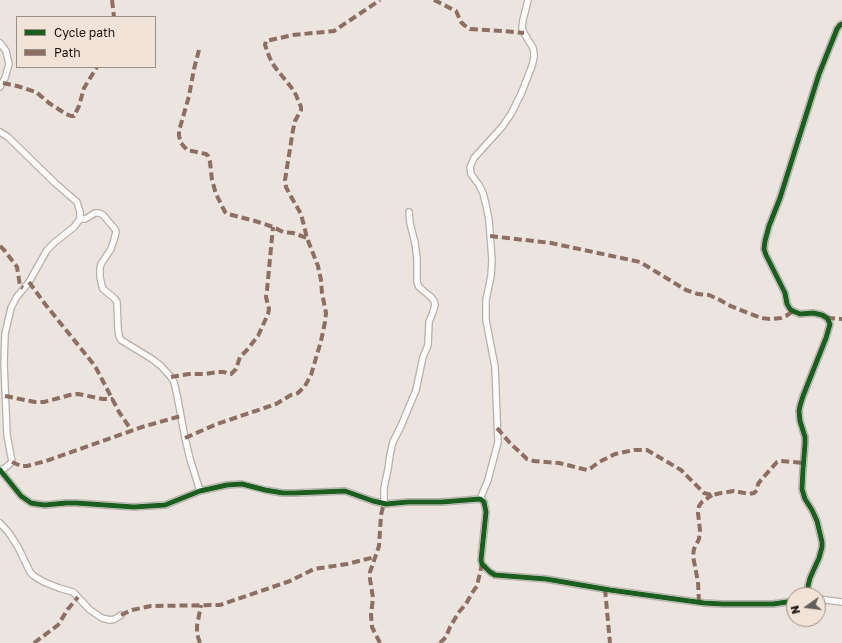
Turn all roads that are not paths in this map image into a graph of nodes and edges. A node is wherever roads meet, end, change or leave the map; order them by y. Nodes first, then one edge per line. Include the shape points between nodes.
1 (528, 0) edge
2 (842, 24) edge
3 (0, 43) edge
4 (0, 87) edge
5 (0, 132) edge
6 (409, 212) dead end
7 (80, 219) junction
8 (2, 353) edge
9 (0, 470) edge
10 (200, 491) junction
11 (480, 499) junction
12 (384, 503) junction
13 (0, 523) edge
14 (808, 587) edge
15 (826, 600) edge
16 (786, 602) edge
17 (842, 602) edge
18 (121, 615) dead end

1 - 11 street via 522,28 533,48 532,66 511,114 474,158 470,167 471,174 482,193 489,220 492,260 486,320 495,367 498,442
2 - 14 street via 837,29 819,74 769,226 764,249 790,308 800,314 822,314 830,324 800,406 800,421 805,437 802,489 817,521 822,542
3 - 4 street via 6,51 9,64 6,78
5 - 7 street via 76,202
6 - 12 street via 417,258 417,282 434,301 434,305 429,322 428,345 416,390 393,442 384,488
7 - 8 street via 47,250 29,282 16,298 11,308
7 - 10 street via 99,213 116,232 111,249 101,264 102,286 117,302 120,340 161,366 174,382 190,459
8 - 9 street via 7,435 12,462
9 - 10 street via 21,496 31,503 45,505 76,502 134,507 165,504
10 - 12 street via 242,484 283,493 345,491
11 - 12 street
11 - 16 street via 484,502 486,512 481,560 495,575 546,579 704,603
13 - 18 street via 18,547 34,576 73,592 90,610 102,618 110,620
15 - 17 street

